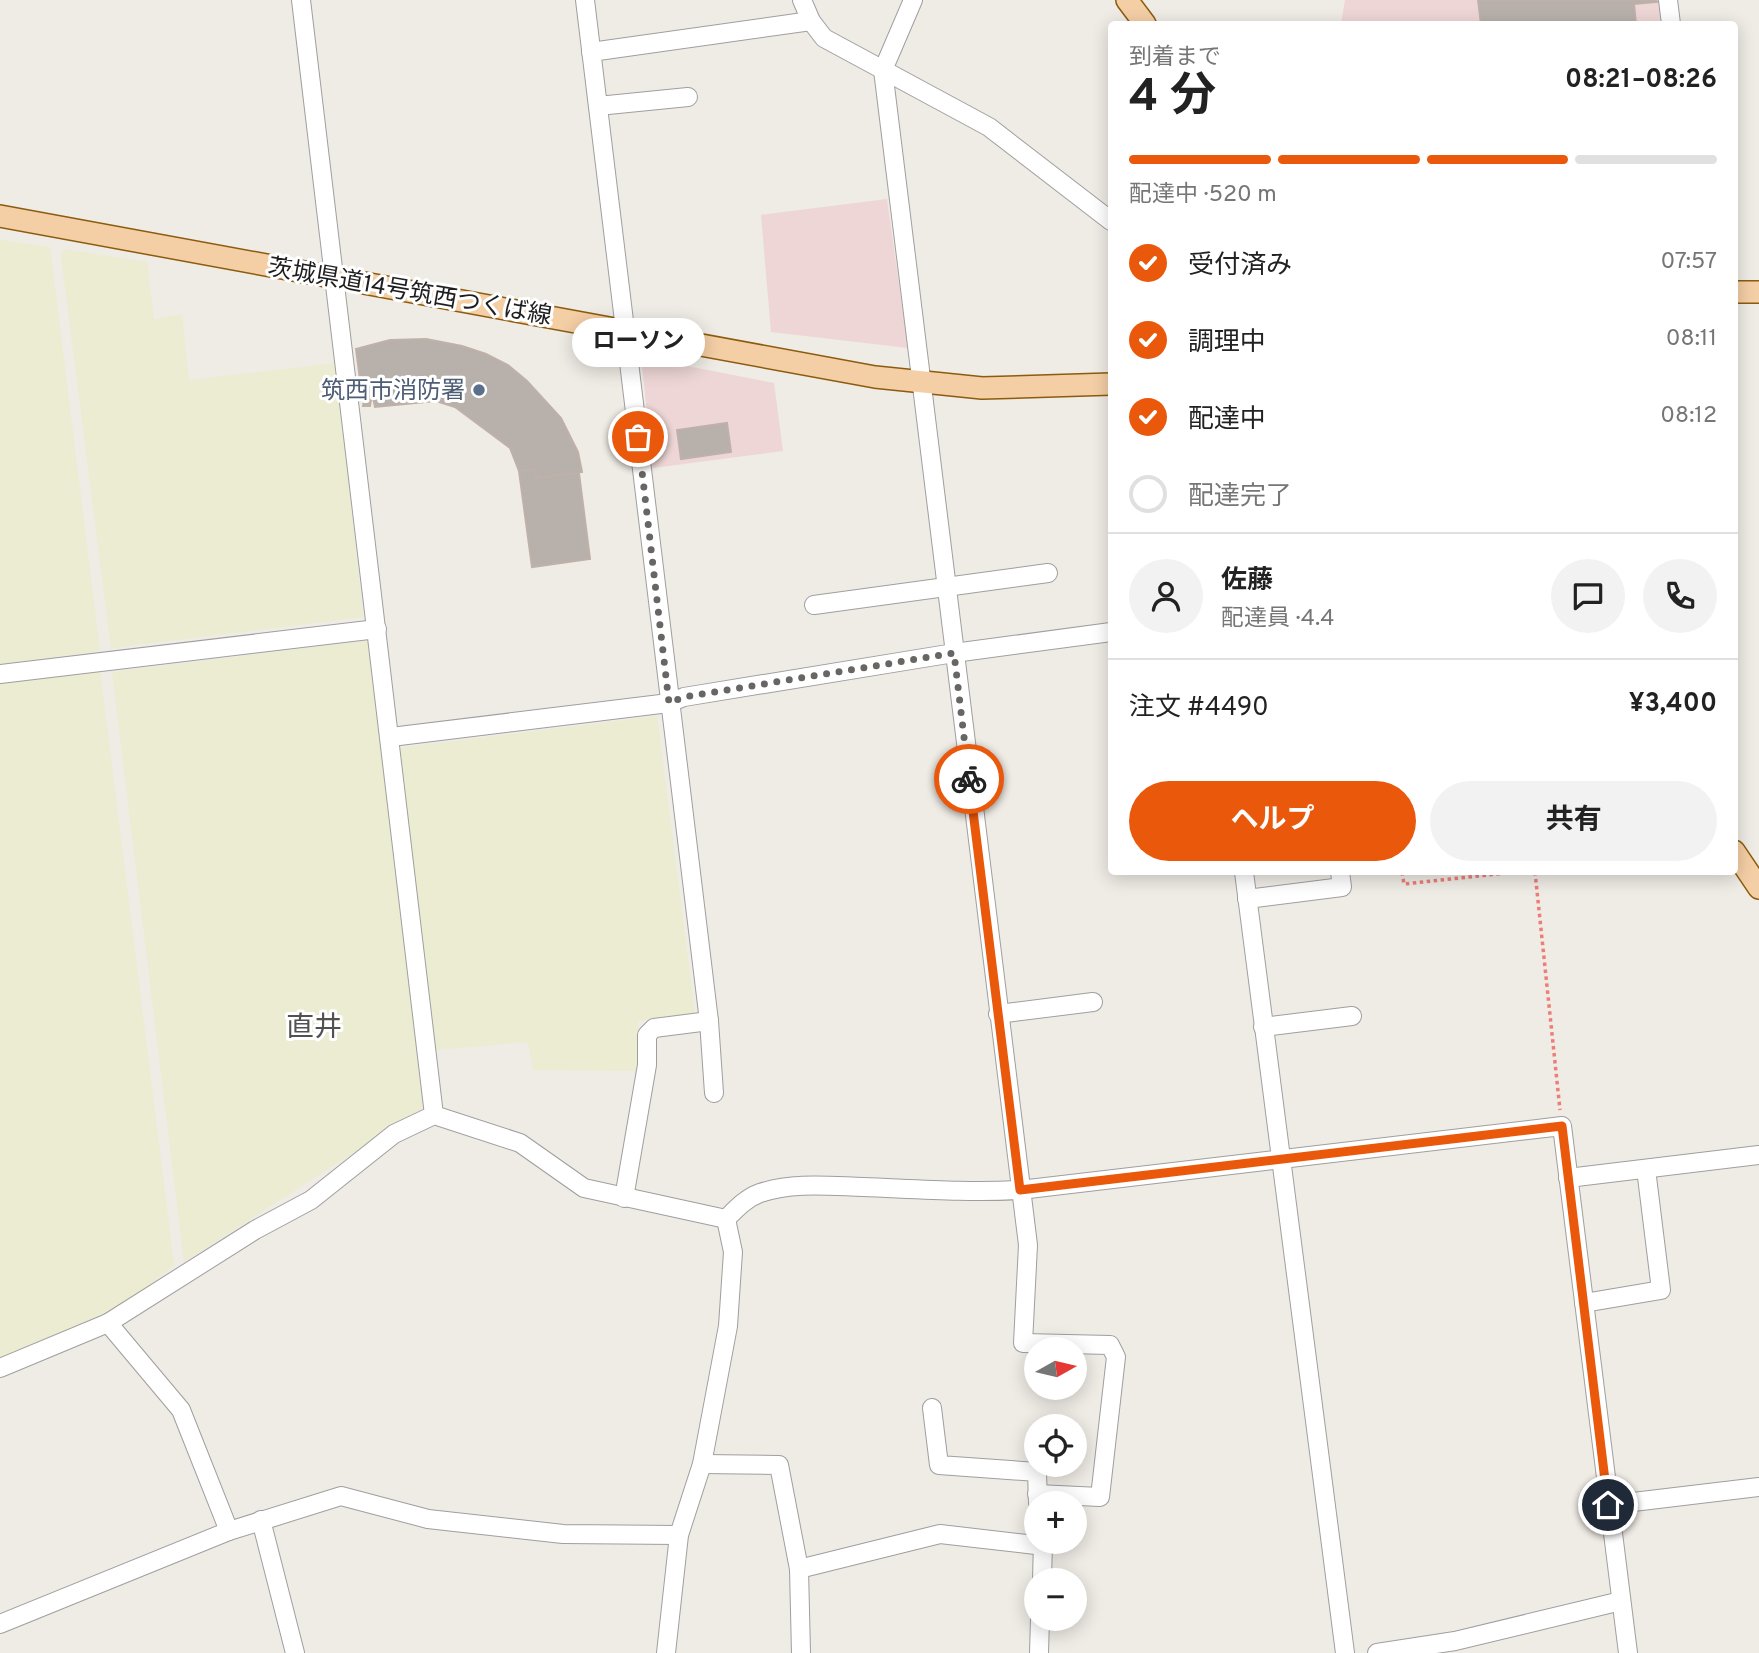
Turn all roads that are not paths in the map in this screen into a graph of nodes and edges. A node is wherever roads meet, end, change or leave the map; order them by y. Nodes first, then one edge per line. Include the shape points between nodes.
1 (301, 0) edge
2 (584, 0) edge
3 (802, 0) edge
4 (913, 0) edge
5 (1127, 0) edge
6 (1668, 0) edge
7 (811, 21) junction
8 (1142, 21) edge
9 (1671, 21) edge
10 (591, 52) junction
11 (883, 70) junction
12 (688, 97) dead end
13 (598, 106) junction
14 (0, 216) edge
15 (1108, 219) edge
16 (334, 277) junction
17 (1738, 292) edge
18 (1759, 292) edge
19 (625, 330) junction
20 (920, 383) junction
21 (1108, 384) edge
22 (1048, 573) dead end
23 (945, 587) junction
24 (814, 605) dead end
25 (377, 629) junction
26 (1108, 632) edge
27 (954, 653) junction
28 (0, 674) edge
29 (669, 703) junction
30 (391, 737) junction
31 (1738, 857) edge
32 (1244, 875) edge
33 (1340, 875) edge
34 (1759, 888) edge
35 (1248, 899) junction
36 (1093, 1002) dead end
37 (998, 1014) junction
38 (1353, 1016) dead end
39 (709, 1021) junction
40 (1263, 1027) junction
41 (714, 1093) dead end
42 (434, 1115) junction
43 (1759, 1155) edge
44 (1279, 1158) junction
45 (1646, 1169) junction
46 (1568, 1178) junction
47 (1020, 1190) junction
48 (624, 1198) junction
49 (726, 1219) junction
50 (1584, 1303) junction
51 (108, 1323) junction
52 (0, 1367) edge
53 (932, 1408) dead end
54 (702, 1464) junction
55 (1759, 1487) edge
56 (1038, 1491) edge
57 (1087, 1497) edge
58 (1608, 1505) junction
59 (261, 1520) junction
60 (229, 1531) junction
61 (679, 1535) junction
62 (1024, 1542) edge
63 (799, 1569) junction
64 (1621, 1601) junction
65 (0, 1624) edge
66 (1040, 1631) edge
67 (295, 1653) edge
68 (666, 1653) edge
69 (801, 1653) edge
70 (1039, 1653) edge
71 (1345, 1653) edge
72 (1377, 1653) edge
73 (1628, 1653) edge

1 - 16 street
2 - 10 street
3 - 7 street
4 - 11 street
5 - 8 main road
6 - 9 street
7 - 10 street
7 - 11 street via 824,38
10 - 13 street
11 - 15 street via 989,127
11 - 20 street
12 - 13 street
13 - 19 street
14 - 16 main road, 茨城県道14号筑西つくば線
16 - 19 main road, 茨城県道14号筑西つくば線
16 - 25 street
17 - 18 main road
19 - 20 main road, 茨城県道14号筑西つくば線
19 - 29 street
20 - 21 main road, 茨城県道14号筑西つくば線 via 1017,388
20 - 23 street
22 - 23 street
23 - 24 street
23 - 27 street
25 - 28 street
25 - 30 street
26 - 27 street
27 - 29 street
27 - 37 street
29 - 30 street
29 - 39 street
30 - 42 street
31 - 34 main road
32 - 35 street
33 - 35 street via 1342,887
35 - 40 street
36 - 37 street
37 - 47 street
38 - 40 street
39 - 41 street
39 - 48 street via 654,1028 648,1035
40 - 44 street
42 - 48 street via 520,1143 584,1188
42 - 51 street via 394,1135 311,1200
43 - 45 street
44 - 46 street via 1562,1126
44 - 47 street
44 - 71 street
45 - 46 street
45 - 50 street via 1661,1290
46 - 50 street
47 - 49 street via 781,1188 758,1194
47 - 57 street via 1028,1245 1023,1343 1110,1345 1116,1357 1100,1497
48 - 49 street
49 - 54 street via 733,1252 728,1326
50 - 58 street
51 - 52 street
51 - 60 street via 181,1410
53 - 56 street via 939,1465 1037,1472
54 - 61 street
54 - 63 street via 779,1465
55 - 58 street
58 - 64 street
59 - 60 street
59 - 61 street via 341,1496 428,1519 563,1534
59 - 67 street
60 - 65 street
61 - 68 street
62 - 63 street via 940,1534
63 - 69 street
64 - 72 street via 1455,1642
64 - 73 street
66 - 70 street

